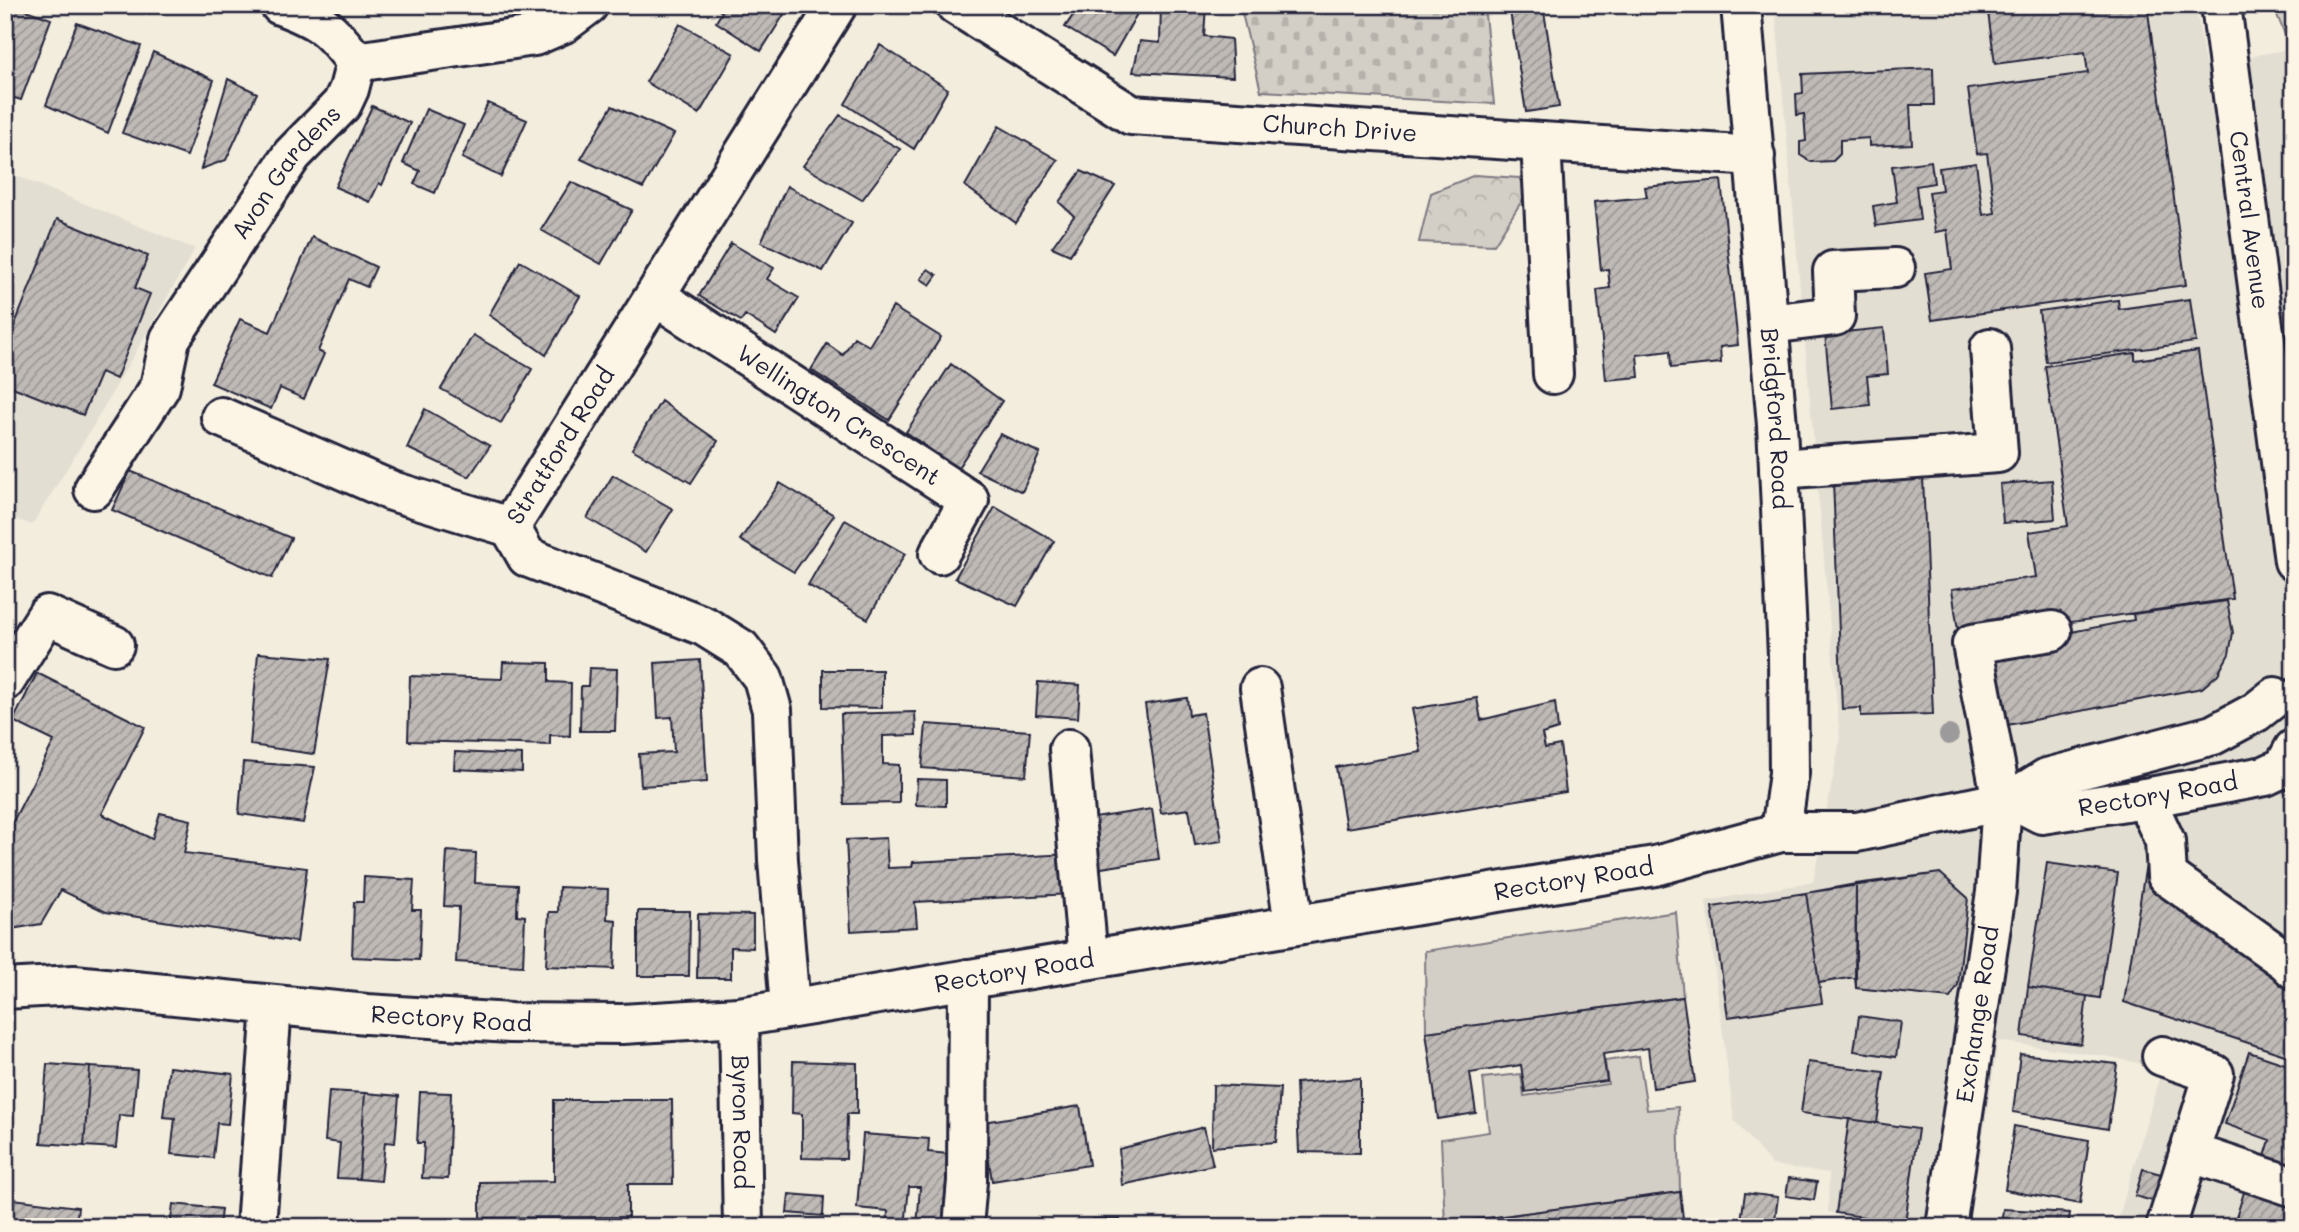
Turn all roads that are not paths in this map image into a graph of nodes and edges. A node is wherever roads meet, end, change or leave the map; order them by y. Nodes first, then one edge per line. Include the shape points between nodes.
1 (281, 5) edge
2 (588, 5) edge
3 (837, 5) edge
4 (956, 5) edge
5 (1741, 5) edge
6 (2221, 5) edge
7 (356, 62) junction
8 (1541, 142) junction
9 (1755, 156) junction
10 (1895, 268) dead end
11 (655, 296) junction
12 (1769, 324) junction
13 (1990, 348) dead end
14 (1553, 374) dead end
15 (221, 417) dead end
16 (1779, 469) junction
17 (94, 489) dead end
18 (510, 527) junction
19 (939, 554) dead end
20 (2294, 561) edge
21 (2052, 631) dead end
22 (114, 645) dead end
23 (5, 681) edge
24 (1260, 688) dead end
25 (2284, 690) edge
26 (1069, 749) dead end
27 (2294, 749) edge
28 (2145, 798) junction
29 (2008, 800) junction
30 (1781, 832) junction
31 (1294, 925) junction
32 (1088, 959) junction
33 (2294, 969) edge
34 (968, 979) junction
35 (5, 989) edge
36 (272, 1005) junction
37 (790, 1008) junction
38 (738, 1017) junction
39 (2162, 1056) dead end
40 (2189, 1152) junction
41 (2294, 1187) edge
42 (256, 1227) edge
43 (743, 1227) edge
44 (963, 1227) edge
45 (1946, 1227) edge
46 (2166, 1227) edge

1 - 7 street via 325,25
2 - 7 street via 564,23 534,36
3 - 11 street, Stratford Road
4 - 8 street, Church Drive via 1131,115
5 - 9 street, Bridgford Road
6 - 20 street, Central Avenue
7 - 17 street, Avon Gardens via 342,104 292,155 170,340 160,387
8 - 9 street, Church Drive
8 - 14 street
9 - 12 street, Bridgford Road
10 - 12 street via 1833,271 1835,317
11 - 18 street, Stratford Road
11 - 19 street, Wellington Crescent via 969,500
12 - 16 street, Bridgford Road
13 - 16 street via 1998,453
15 - 18 street via 392,491
16 - 30 street, Bridgford Road via 1789,773
18 - 37 street, Stratford Road via 527,557 704,626 741,649 763,678 772,710
21 - 29 street, Exchange Road via 1972,643
22 - 23 street via 47,615
24 - 31 street
25 - 27 street via 2270,718 2277,737
25 - 29 street, Rectory Road via 2256,712 2213,735 2047,778
26 - 32 street
27 - 28 street, Rectory Road via 2284,767 2265,776
28 - 29 street, Rectory Road via 2042,814
28 - 33 street via 2165,841 2167,876
29 - 30 street, Rectory Road via 1857,832
29 - 45 street, Exchange Road
30 - 31 street, Rectory Road via 1655,866
31 - 32 street, Rectory Road
32 - 34 street, Rectory Road
34 - 37 street, Rectory Road
34 - 44 street
35 - 36 street, Rectory Road via 74,985
36 - 38 street, Rectory Road via 510,1023 622,1024
36 - 42 street
37 - 38 street, Rectory Road
38 - 43 street, Byron Road
39 - 40 street via 2214,1074
40 - 41 street
40 - 46 street

